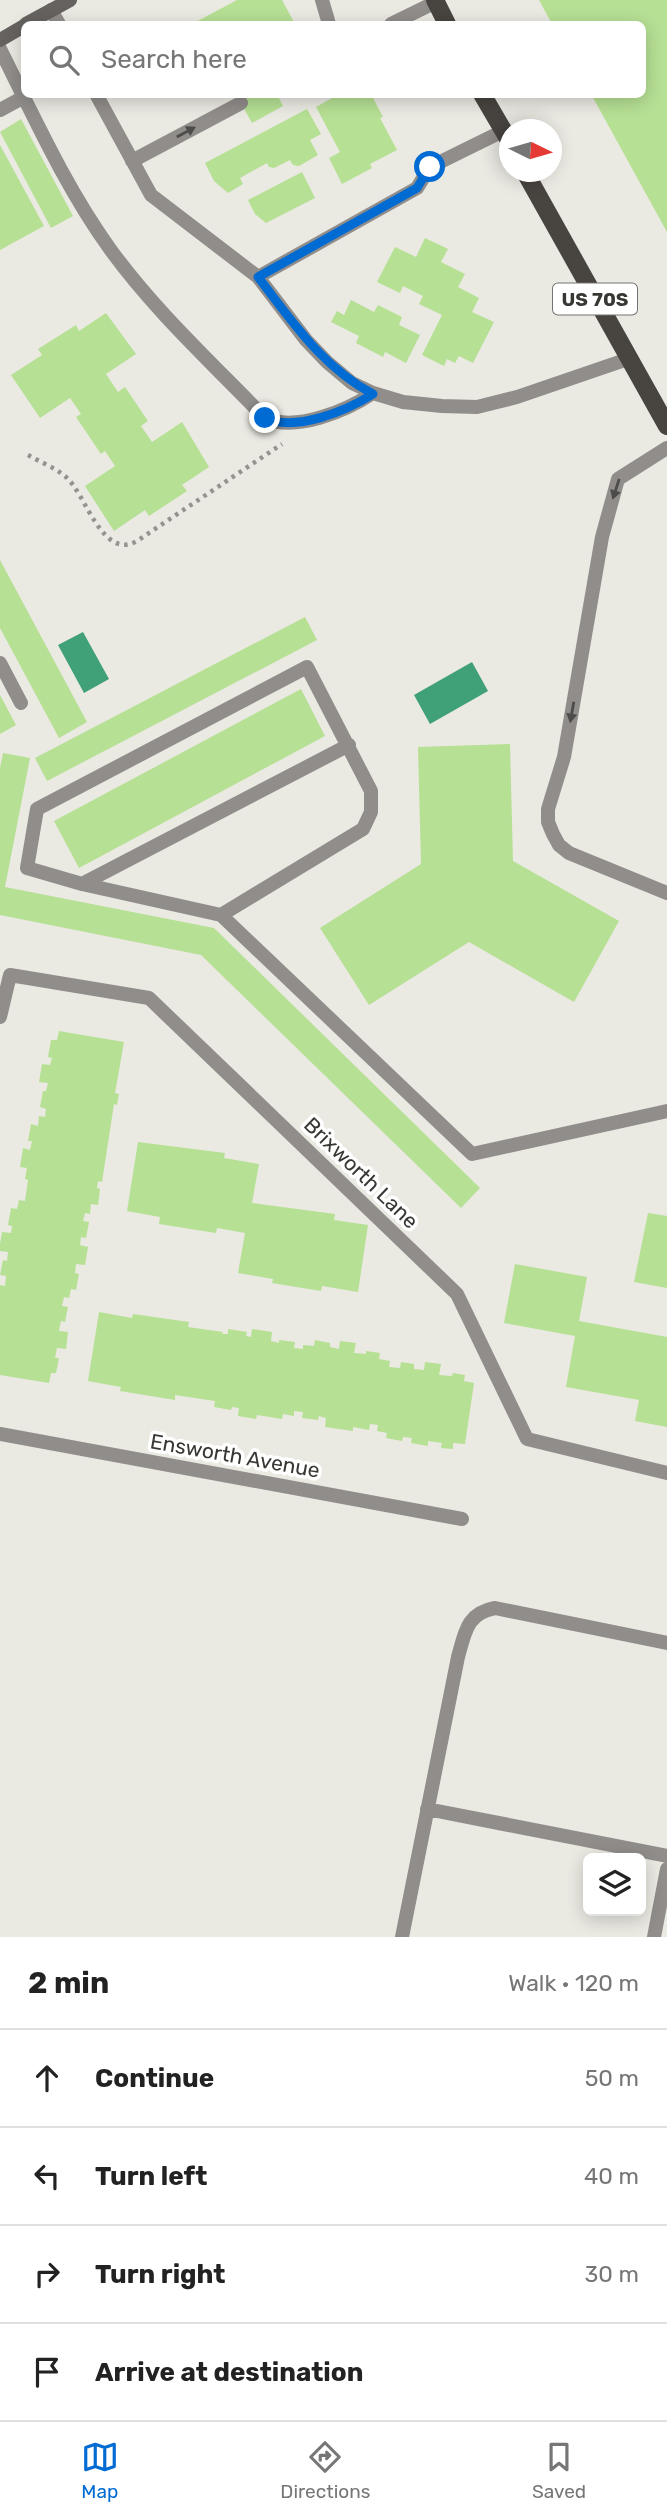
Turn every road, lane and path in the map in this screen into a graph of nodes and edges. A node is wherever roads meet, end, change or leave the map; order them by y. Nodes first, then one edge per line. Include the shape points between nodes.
1 (70, 0) edge
2 (322, 0) edge
3 (435, 1) edge
4 (51, 10) junction
5 (32, 21) edge
6 (57, 21) edge
7 (328, 21) edge
8 (397, 21) edge
9 (445, 21) edge
10 (21, 27) edge
11 (0, 40) edge
12 (0, 50) edge
13 (21, 91) edge
14 (22, 98) edge
15 (25, 98) edge
16 (98, 98) edge
17 (484, 98) edge
18 (241, 103) dead end
19 (0, 110) edge
20 (499, 124) edge
21 (499, 140) edge
22 (132, 161) junction
23 (531, 182) edge
24 (258, 277) junction
25 (628, 359) junction
26 (373, 394) junction
27 (288, 423) junction
28 (667, 426) edge
29 (667, 448) edge
30 (28, 455) dead end
31 (0, 663) edge
32 (21, 703) dead end
33 (349, 745) junction
34 (82, 884) junction
35 (667, 892) edge
36 (221, 915) junction
37 (0, 1017) edge
38 (667, 1111) edge
39 (0, 1434) edge
40 (667, 1473) edge
41 (463, 1520) dead end
42 (667, 1643) edge
43 (427, 1810) junction
44 (667, 1856) edge
45 (667, 1869) edge
46 (402, 1937) edge
47 (654, 1937) edge

1 - 4 main road
2 - 7 street
3 - 8 street
3 - 9 main road
4 - 5 main road
4 - 6 street
10 - 11 main road
12 - 13 street
14 - 19 street
15 - 27 street via 82,208 111,251 265,418
16 - 22 street
17 - 20 main road
22 -> 18 street
21 - 24 street via 430,167 417,188
22 - 24 street via 150,195
23 - 25 main road, US 70S
24 - 26 street via 327,362
25 - 26 street via 477,407 403,402
25 - 28 main road, US 70S
26 - 27 street via 339,411
27 - 30 path via 290,438 131,544 109,539 67,477
29 -> 35 street via 618,479 602,537 562,764 548,809 548,822 559,845 581,859
31 - 32 street
33 - 34 street
33 - 34 street via 307,667 37,808 27,869
33 - 36 street via 371,790 371,812 363,829
34 - 36 street
36 - 38 street via 472,1154
37 - 40 street, Brixworth Lane via 10,975 149,998 457,1294 527,1439
39 - 41 street, Ensworth Avenue
42 - 43 street via 495,1608 480,1611 470,1622 458,1657
43 - 44 street
43 - 46 street
45 - 47 street

